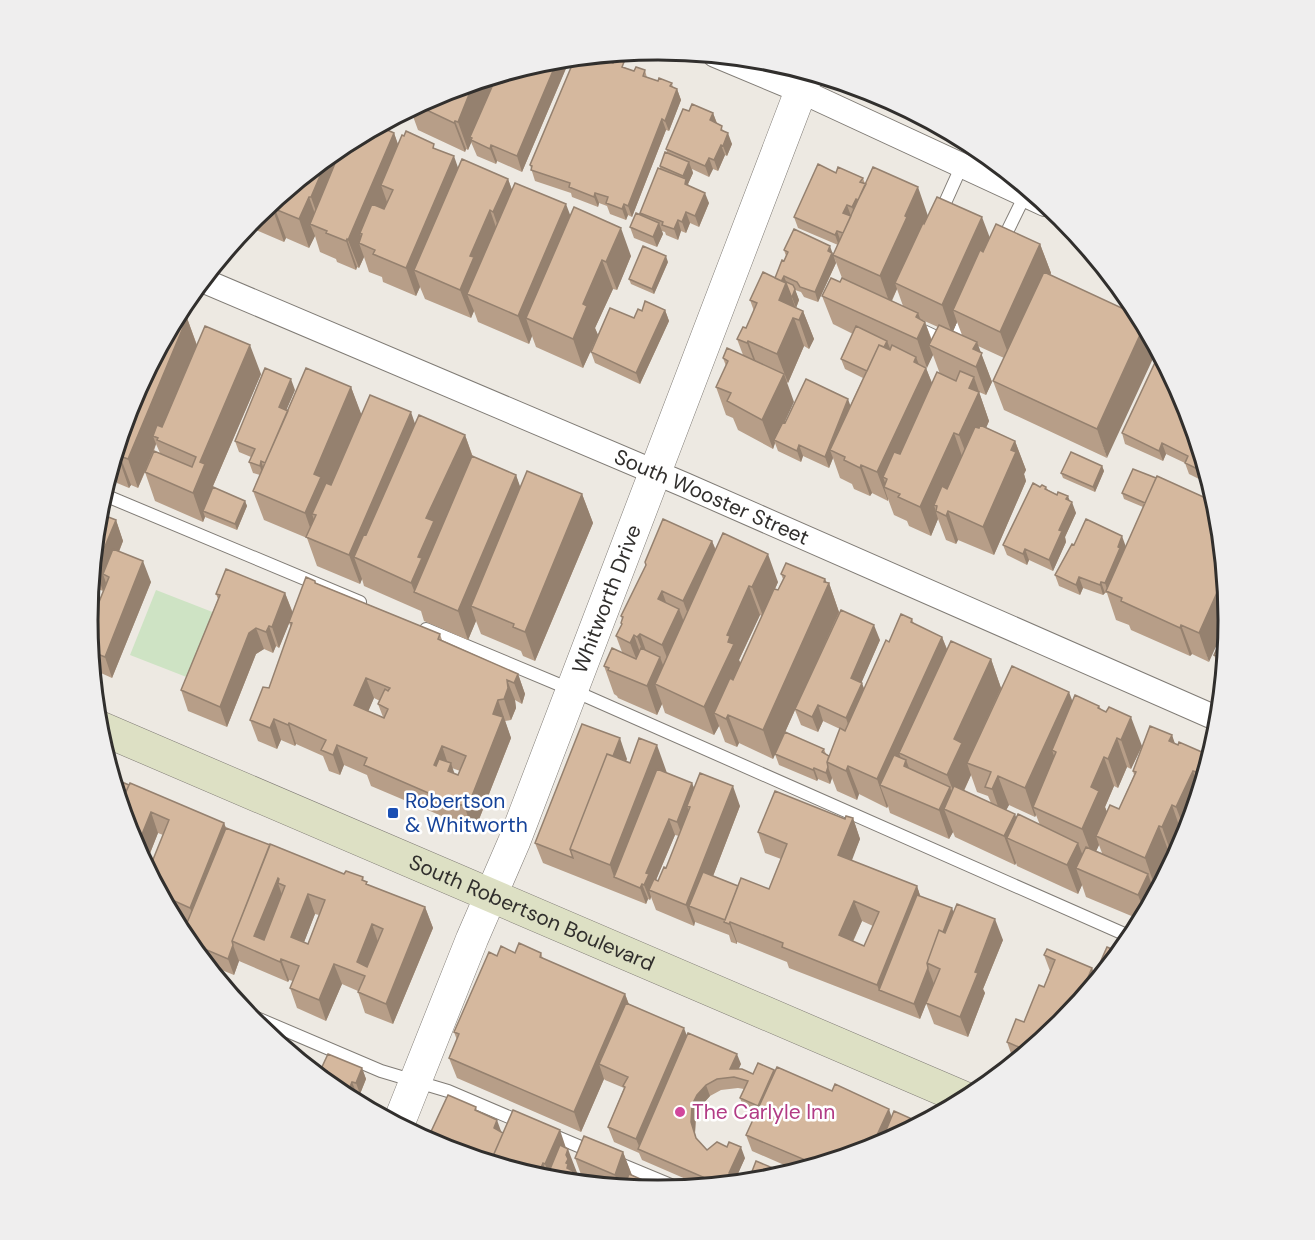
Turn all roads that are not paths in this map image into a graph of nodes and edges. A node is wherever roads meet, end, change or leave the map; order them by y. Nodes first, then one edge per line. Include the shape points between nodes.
1 (770, 72) edge
2 (804, 82) edge
3 (962, 165) junction
4 (1016, 190) edge
5 (1032, 204) edge
6 (935, 224) edge
7 (998, 252) edge
8 (210, 283) edge
9 (973, 304) edge
10 (903, 322) edge
11 (655, 473) junction
12 (111, 498) edge
13 (368, 605) edge
14 (412, 623) edge
15 (572, 690) junction
16 (1209, 715) edge
17 (109, 732) edge
18 (491, 894) junction
19 (1121, 934) edge
20 (270, 1024) edge
21 (415, 1082) junction
22 (955, 1094) edge
23 (401, 1117) edge
24 (659, 1180) edge

1 - 2 street
2 - 3 street
2 - 11 street, Whitworth Drive
3 - 4 street
3 - 6 lane
5 - 7 lane
8 - 11 street, South Wooster Street
9 - 10 lane via 953,345
11 - 15 street, Whitworth Drive
11 - 16 street, South Wooster Street
12 - 13 lane
14 - 15 lane
15 - 18 street, Whitworth Drive
15 - 19 lane
17 - 18 main road, South Robertson Boulevard
18 - 21 street, Whitworth Drive
18 - 22 main road, South Robertson Boulevard
20 - 21 lane
21 - 23 street, Whitworth Drive
21 - 24 lane via 448,1091

